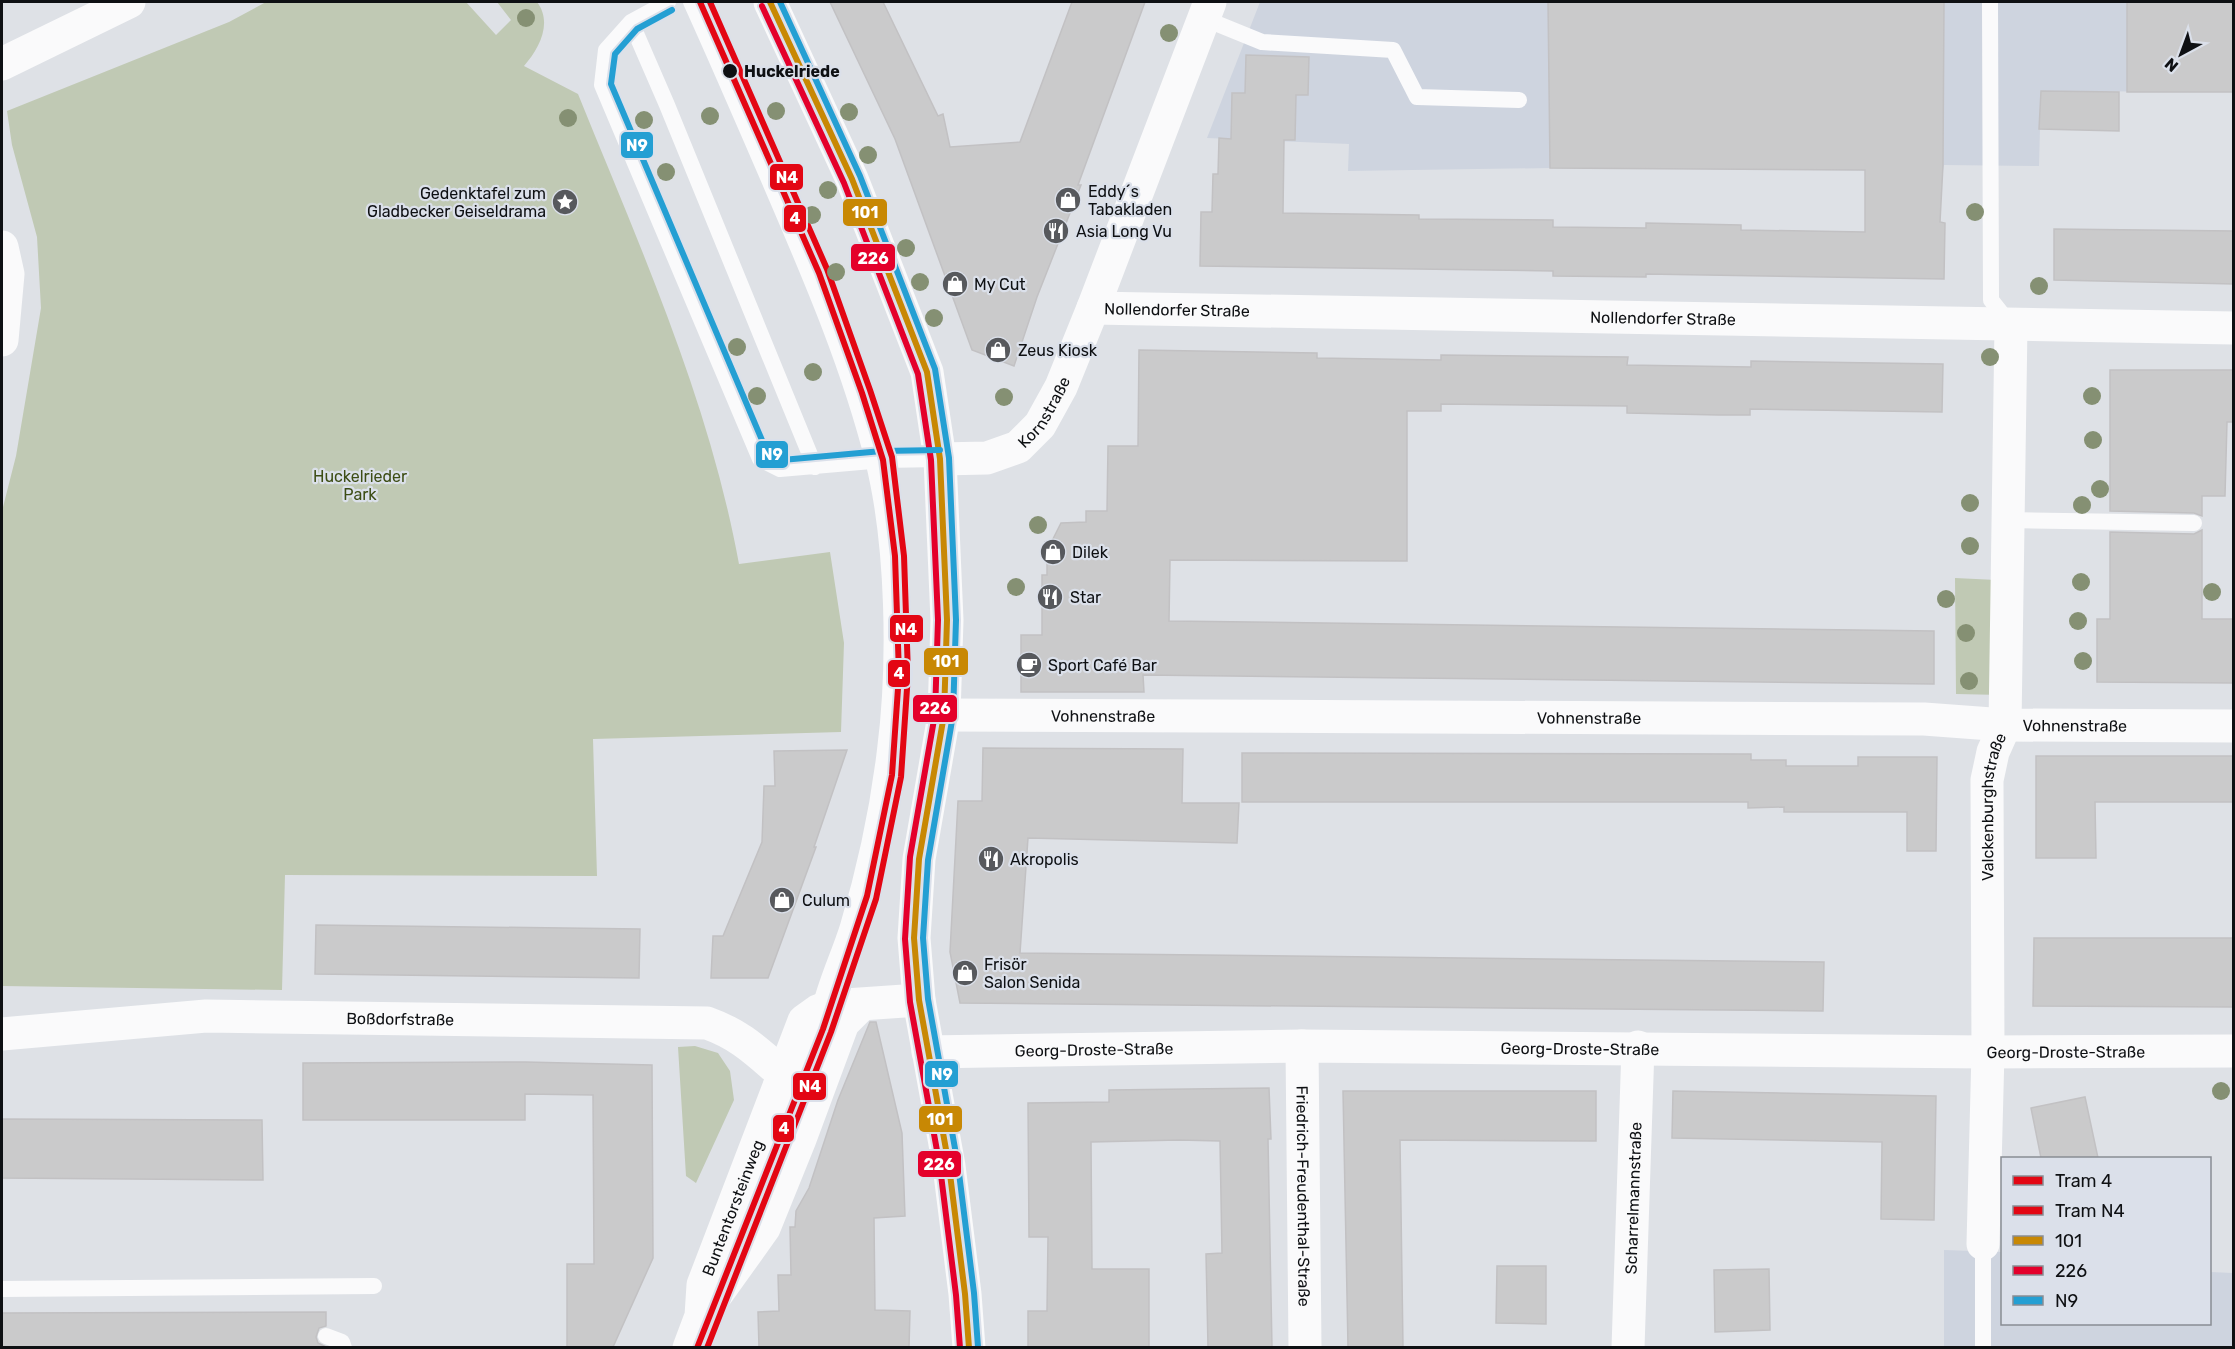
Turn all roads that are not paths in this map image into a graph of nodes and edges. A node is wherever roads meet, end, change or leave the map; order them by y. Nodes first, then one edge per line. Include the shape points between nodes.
1 (129, 2) edge
2 (668, 2) edge
3 (691, 2) edge
4 (770, 2) edge
5 (1990, 2) edge
6 (1206, 10) edge
7 (631, 22) junction
8 (2, 64) edge
9 (1519, 99) dead end
10 (2, 247) edge
11 (1093, 308) junction
12 (2011, 325) junction
13 (2234, 328) edge
14 (2, 340) edge
15 (940, 459) junction
16 (873, 461) junction
17 (815, 467) junction
18 (2008, 520) junction
19 (2194, 523) dead end
20 (944, 716) junction
21 (2005, 725) junction
22 (2234, 726) edge
23 (919, 1000) junction
24 (861, 1005) junction
25 (819, 1011) junction
26 (2, 1034) edge
27 (1302, 1046) junction
28 (1638, 1047) junction
29 (2234, 1051) edge
30 (928, 1052) junction
31 (1988, 1052) junction
32 (830, 1056) junction
33 (784, 1075) junction
34 (1983, 1244) joint
35 (374, 1286) dead end
36 (2, 1289) edge
37 (700, 1316) junction
38 (326, 1336) dead end
39 (344, 1347) edge
40 (689, 1347) edge
41 (969, 1347) edge
42 (1305, 1347) edge
43 (1628, 1347) edge
44 (1983, 1347) edge

1 - 8 street
2 - 7 lane
3 - 16 lane via 811,276 855,396
4 - 15 street via 852,178 921,355
5 - 12 lane via 1991,300
6 - 9 lane via 1262,42 1393,50 1417,97
6 - 11 street, Kornstraße
7 - 17 lane
7 - 17 lane via 606,50 602,85 760,459 780,469
10 - 14 street via 8,274
11 - 12 street, Nollendorfer Straße
11 - 15 street, Kornstraße via 1061,387 1040,425 1018,447 987,458
12 - 13 street, Nollendorfer Straße
12 - 18 street, Valckenburghstraße
15 - 16 lane
15 - 20 street via 947,620
16 - 17 lane
16 - 25 lane via 889,574 885,750 860,882
18 - 19 lane
18 - 21 street, Valckenburghstraße
20 - 21 street, Vohnenstraße via 1924,719
20 - 23 street via 919,859 914,938
21 - 22 street, Vohnenstraße
21 - 31 street, Valckenburghstraße via 1993,752 1987,780
23 - 24 street
23 - 30 street
24 - 25 street via 831,1006
24 - 32 street, Buntentorsteinweg via 843,1023
25 - 32 lane
25 - 33 street, Buntentorsteinweg via 804,1021
26 - 33 street, Boßdorfstraße via 206,1016 707,1023 729,1031
27 - 28 street, Georg-Droste-Straße
27 - 30 street, Georg-Droste-Straße
27 - 42 street, Friedrich-Freudenthal-Straße
28 - 31 street, Georg-Droste-Straße
28 - 43 street, Scharrelmannstraße
29 - 31 street, Georg-Droste-Straße
30 - 41 street via 949,1166
31 - 34 street, Valckenburghstraße
32 - 37 street, Buntentorsteinweg via 764,1228
33 - 37 street, Buntentorsteinweg via 703,1285
34 - 44 lane, Valckenburghstraße
35 - 36 lane
37 - 40 street, Buntentorsteinweg
38 - 39 lane via 342,1342

